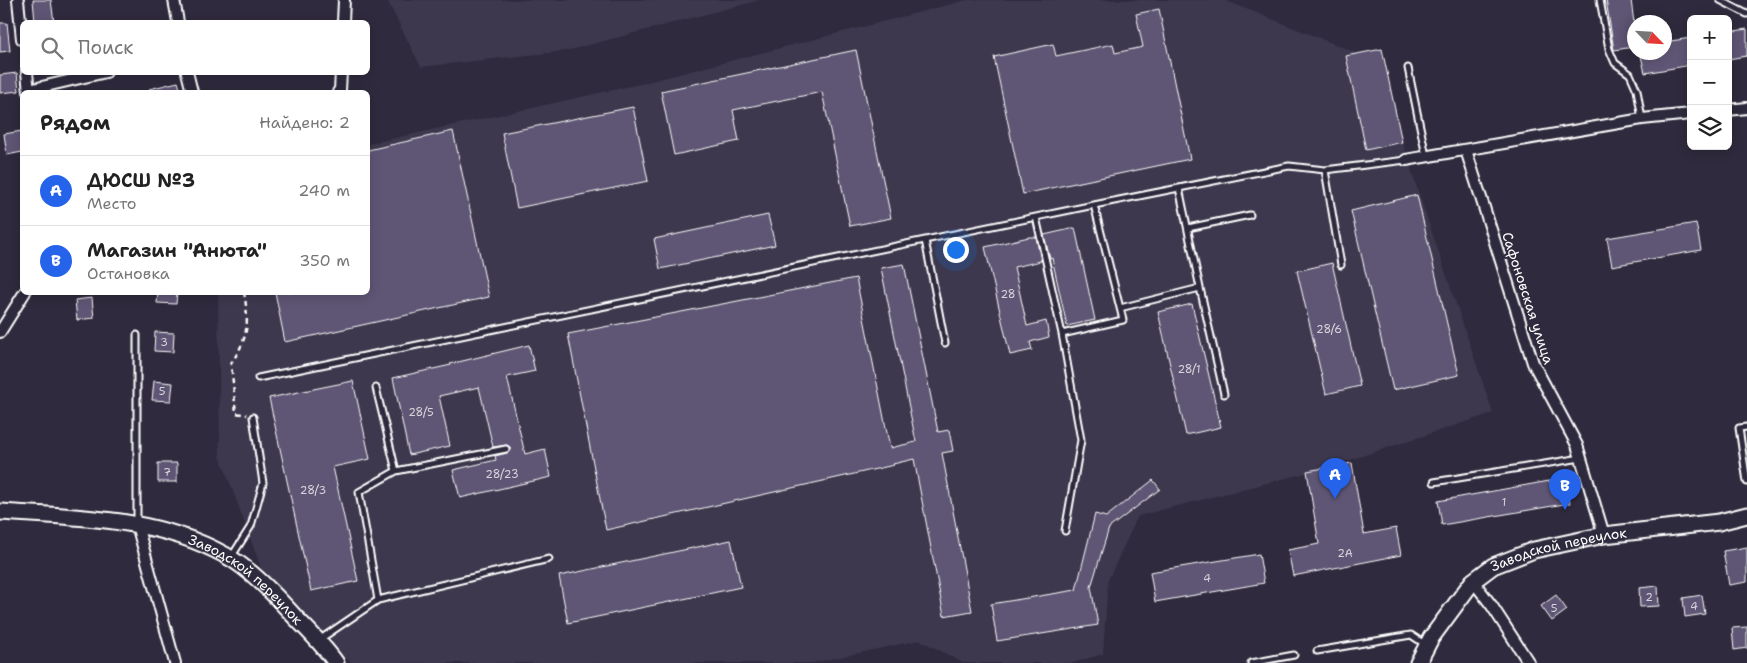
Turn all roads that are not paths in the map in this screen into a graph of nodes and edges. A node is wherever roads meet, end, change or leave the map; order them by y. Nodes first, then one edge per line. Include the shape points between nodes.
1 (18, 0) edge
2 (174, 0) edge
3 (344, 0) edge
4 (1600, 0) edge
5 (1720, 0) edge
6 (1747, 14) edge
7 (20, 20) edge
8 (178, 20) edge
9 (343, 20) edge
10 (1408, 68) dead end
11 (27, 75) edge
12 (94, 75) edge
13 (188, 75) edge
14 (341, 75) edge
15 (29, 90) edge
16 (33, 90) edge
17 (192, 90) edge
18 (340, 90) edge
19 (1747, 108) edge
20 (1732, 110) edge
21 (1687, 114) edge
22 (1642, 119) junction
23 (1466, 150) junction
24 (1426, 157) junction
25 (1406, 160) joint
26 (1325, 170) junction
27 (1179, 188) junction
28 (1094, 204) junction
29 (1250, 215) dead end
30 (1036, 217) junction
31 (1188, 228) junction
32 (925, 240) junction
33 (1341, 265) dead end
34 (1200, 288) junction
35 (23, 295) edge
36 (1120, 308) junction
37 (0, 332) edge
38 (1062, 334) junction
39 (137, 335) dead end
40 (945, 343) dead end
41 (258, 378) dead end
42 (376, 388) dead end
43 (1224, 394) dead end
44 (253, 417) road end
45 (1747, 427) edge
46 (506, 449) dead end
47 (1581, 458) junction
48 (396, 471) junction
49 (1434, 482) dead end
50 (1747, 482) edge
51 (0, 512) edge
52 (1747, 515) edge
53 (137, 525) junction
54 (1065, 531) dead end
55 (1604, 535) junction
56 (231, 559) junction
57 (549, 559) dead end
58 (1473, 581) junction
59 (378, 600) junction
60 (318, 640) junction
61 (1427, 645) junction
62 (1317, 651) dead end
63 (1294, 655) dead end
64 (175, 663) edge
65 (336, 663) edge
66 (1252, 663) edge
67 (1418, 663) edge
68 (1529, 663) edge

1 - 7 street
2 - 8 street
3 - 9 street
4 - 22 lane via 1609,49 1615,63 1630,74 1638,90
5 - 6 lane
10 - 24 lane
11 - 15 street
12 - 16 street
13 - 17 street
14 - 18 street
19 - 20 street
21 - 22 street
22 - 23 street
23 - 24 street
23 - 47 street, Сафоновская улица via 1533,364
24 - 25 street
25 - 26 lane
26 - 27 lane via 1289,166
26 - 33 lane
27 - 28 lane
27 - 31 lane
28 - 30 lane
28 - 36 lane
29 - 31 lane
30 - 32 lane
30 - 38 lane
31 - 34 lane
32 - 40 lane
32 - 41 lane
34 - 36 lane
34 - 43 lane
35 - 37 street
36 - 38 lane via 1123,320
38 - 54 lane via 1081,440
39 - 53 lane
42 - 48 lane
44 - 56 lane via 263,483 251,526
45 - 50 lane via 1739,428
46 - 48 lane
47 - 49 lane
47 - 55 street, Сафоновская улица
48 - 59 lane via 359,492
51 - 53 main road, Заводской переулок via 85,517
52 - 55 main road, Заводской переулок via 1719,522
53 - 56 main road, Заводской переулок via 180,536
53 - 64 street
55 - 58 main road, Заводской переулок via 1534,550 1493,566
56 - 60 main road, Заводской переулок via 266,586
57 - 59 lane
58 - 61 main road, Заводской переулок
58 - 68 street
59 - 60 lane
60 - 65 main road, Заводской переулок
61 - 62 lane via 1411,635
61 - 67 main road, Заводской переулок
63 - 66 lane

